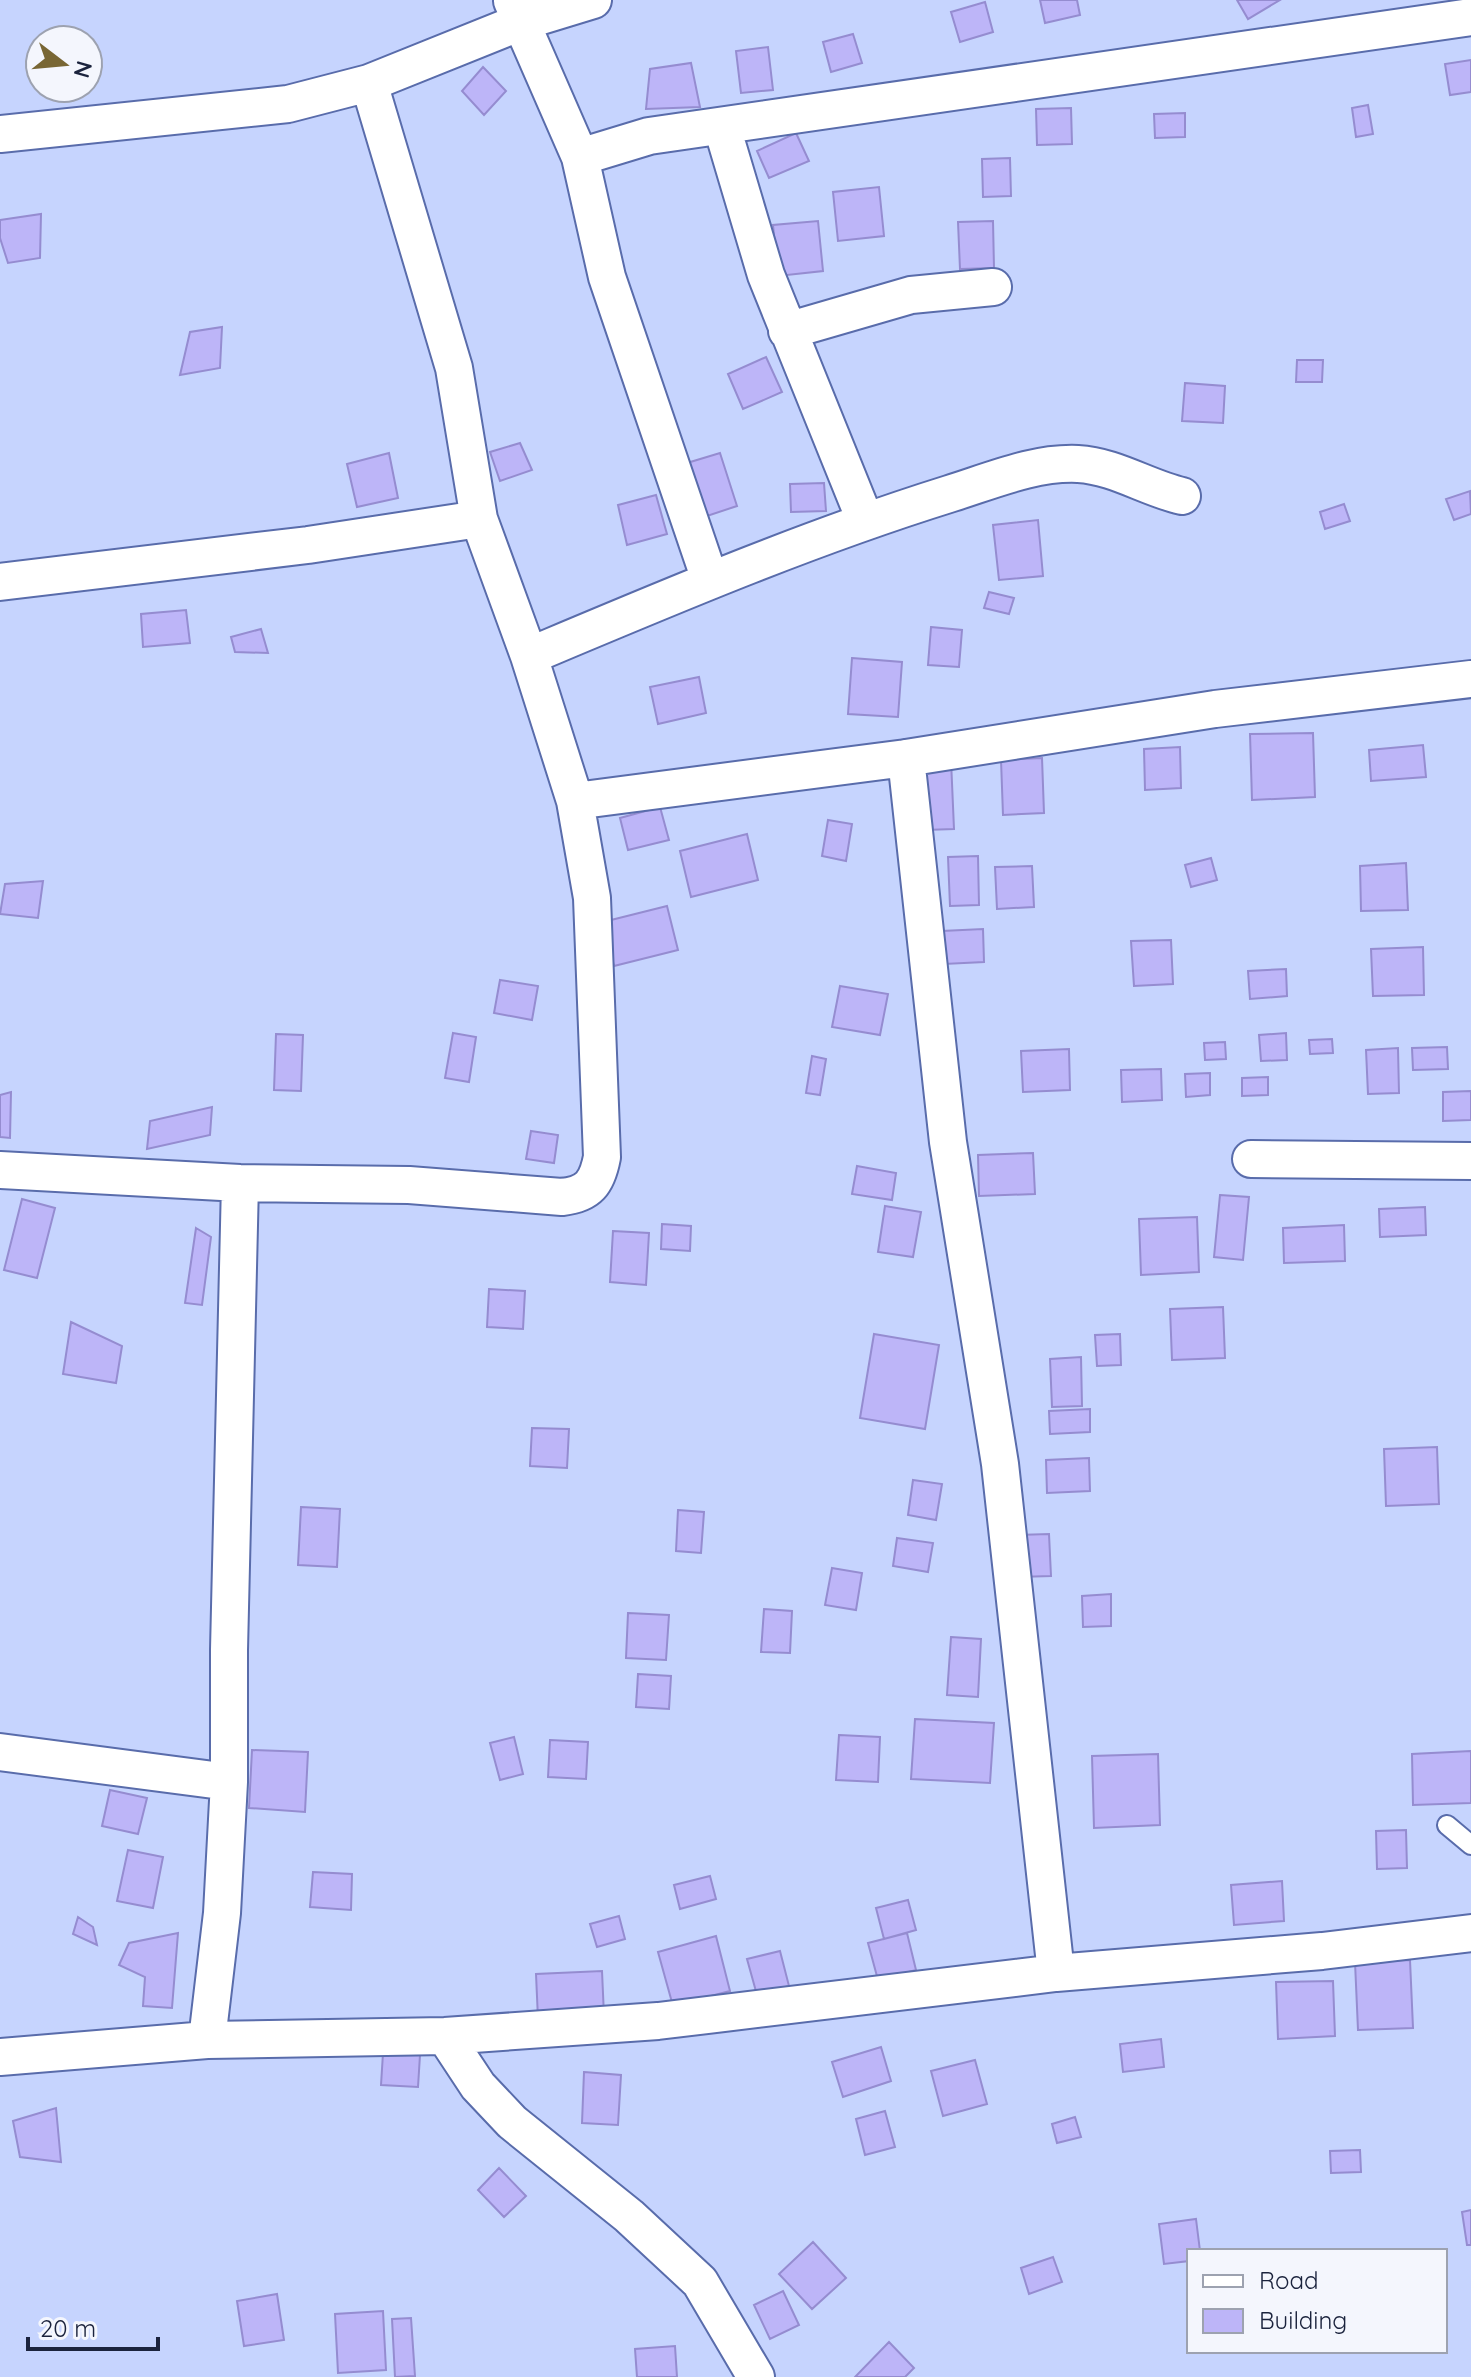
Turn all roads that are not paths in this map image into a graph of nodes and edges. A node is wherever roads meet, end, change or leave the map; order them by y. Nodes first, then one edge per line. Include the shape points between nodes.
1 (593, 0) edge
2 (516, 11) edge
3 (1471, 17) edge
4 (369, 83) junction
5 (722, 127) junction
6 (0, 134) edge
7 (580, 157) junction
8 (993, 287) dead end
9 (787, 331) junction
10 (1182, 496) dead end
11 (479, 519) junction
12 (865, 520) junction
13 (710, 580) junction
14 (0, 582) edge
15 (529, 656) junction
16 (1471, 679) edge
17 (906, 758) junction
18 (575, 801) junction
19 (1251, 1159) dead end
20 (1471, 1161) edge
21 (0, 1170) edge
22 (240, 1183) junction
23 (0, 1752) edge
24 (229, 1782) junction
25 (1447, 1825) dead end
26 (1471, 1845) edge
27 (1471, 1933) edge
28 (1056, 1973) junction
29 (445, 2036) junction
30 (207, 2040) junction
31 (0, 2057) edge
32 (756, 2377) edge

1 - 2 street
2 - 4 street
2 - 7 street
3 - 5 street via 1014,80
4 - 6 street via 288,104
4 - 11 street via 454,368
5 - 7 street via 649,136
5 - 9 street
7 - 13 street via 607,277
8 - 9 street via 911,295
9 - 12 street
10 - 12 street via 1113,471 1048,464
11 - 14 street
11 - 15 street
12 - 13 street
13 - 15 street
15 - 18 street
16 - 17 street via 1215,709
17 - 18 street
17 - 28 street via 948,1142 1000,1464
18 - 22 street via 592,898 602,1157 591,1188 562,1197 409,1185
19 - 20 street
21 - 22 street
22 - 24 street
23 - 24 street
24 - 30 street via 222,1913
25 - 26 lane
27 - 28 street
28 - 29 street via 658,2021
29 - 30 street
29 - 32 street via 478,2086 512,2122 629,2216 700,2282
30 - 31 street

